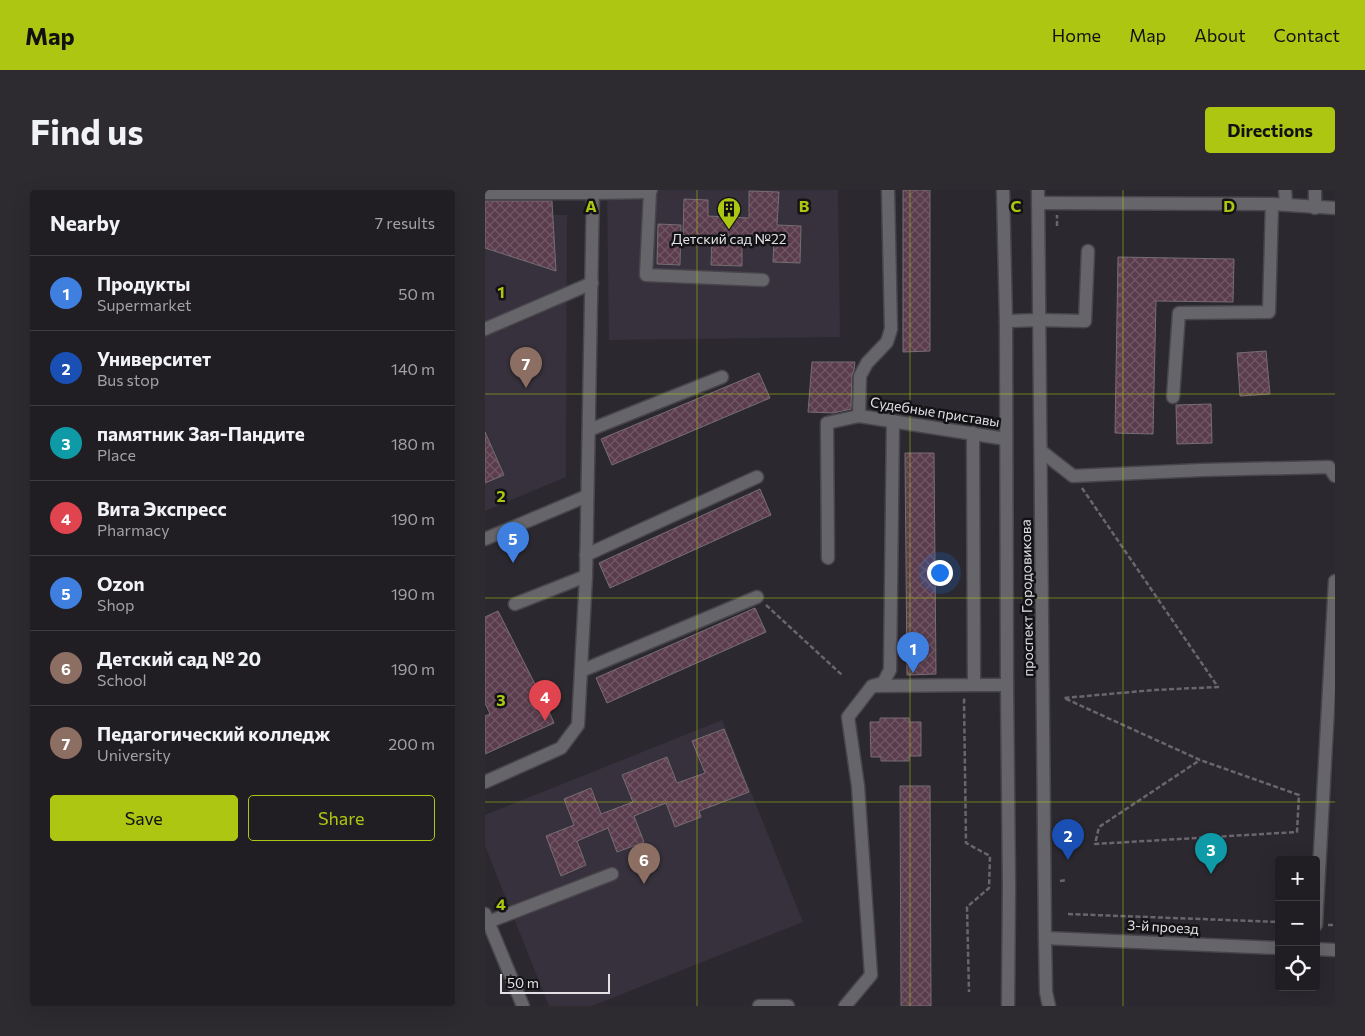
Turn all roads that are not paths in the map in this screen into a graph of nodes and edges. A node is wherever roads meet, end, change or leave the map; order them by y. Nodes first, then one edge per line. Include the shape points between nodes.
1 (888, 190) edge
2 (1003, 190) edge
3 (1285, 190) edge
4 (1315, 190) edge
5 (650, 191) edge
6 (594, 192) edge
7 (485, 193) edge
8 (1038, 196) edge
9 (1272, 204) junction
10 (1285, 204) junction
11 (1315, 208) junction
12 (1335, 208) edge
13 (1088, 251) dead end
14 (763, 280) dead end
15 (592, 283) junction
16 (1039, 320) junction
17 (1006, 321) junction
18 (485, 329) edge
19 (722, 377) dead end
20 (1173, 397) dead end
21 (859, 416) junction
22 (893, 421) junction
23 (589, 430) junction
24 (973, 433) junction
25 (1006, 439) junction
26 (1041, 452) junction
27 (1335, 476) edge
28 (757, 477) dead end
29 (587, 496) junction
30 (485, 539) edge
31 (586, 555) junction
32 (828, 558) dead end
33 (585, 576) junction
34 (1335, 581) edge
35 (757, 597) road end
36 (515, 604) dead end
37 (581, 671) junction
38 (974, 685) junction
39 (1007, 685) junction
40 (873, 686) junction
41 (485, 782) edge
42 (612, 874) dead end
43 (1317, 901) edge
44 (487, 918) edge
45 (1045, 938) junction
46 (1275, 948) edge
47 (1320, 949) edge
48 (1335, 950) edge
49 (518, 1004) edge
50 (759, 1006) edge
51 (788, 1006) edge
52 (845, 1006) edge
53 (1008, 1006) edge
54 (1049, 1006) edge

1 - 21 street via 891,329 887,342 860,376
2 - 17 street, проспект Городовикова
3 - 10 street
4 - 11 street
5 - 6 street
5 - 14 street via 646,275
6 - 7 street
6 - 15 street
8 - 9 street
8 - 16 street, проспект Городовикова
9 - 10 street
9 - 20 street via 1269,312 1179,313
10 - 11 street
11 - 12 street
13 - 16 street via 1085,321
15 - 18 street
15 - 23 street
16 - 17 street
16 - 26 street, проспект Городовикова
17 - 25 street, проспект Городовикова
19 - 23 street
21 - 22 street, Судебные приставы
21 - 32 street via 827,423
22 - 24 street, Судебные приставы
22 - 40 street via 890,670 883,683
23 - 29 street
24 - 25 street, Судебные приставы
24 - 38 street
25 - 39 street, проспект Городовикова
26 - 27 street via 1073,476 1329,467
26 - 45 street, проспект Городовикова
28 - 31 street
29 - 30 street
29 - 31 street
31 - 33 street
33 - 36 street
33 - 37 street
34 - 43 street
35 - 37 street
37 - 41 street via 578,725 561,748
38 - 39 street
38 - 40 street
39 - 53 street, проспект Городовикова
40 - 52 street via 848,717 858,786 871,976
42 - 44 street
44 - 49 street
45 - 46 street, 3-й проезд
45 - 54 street, проспект Городовикова
47 - 48 street
50 - 51 street

